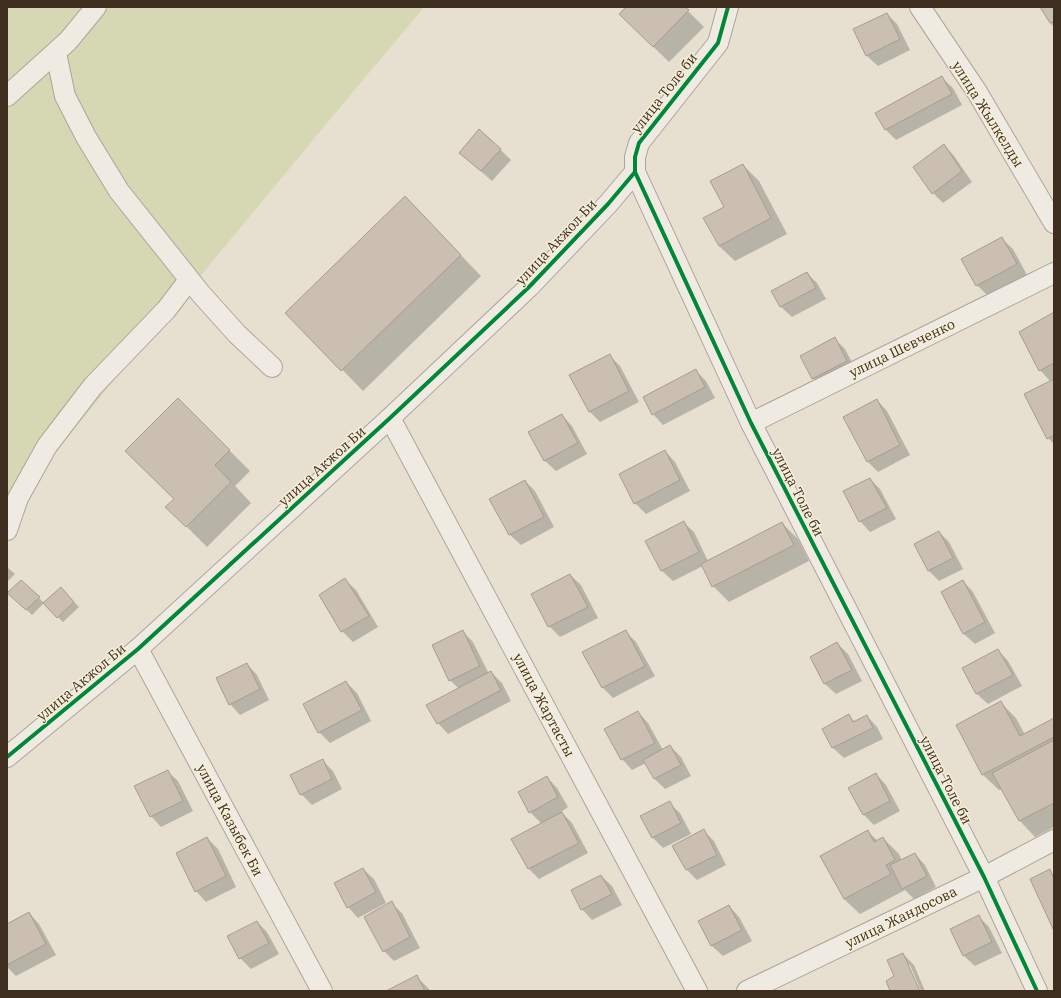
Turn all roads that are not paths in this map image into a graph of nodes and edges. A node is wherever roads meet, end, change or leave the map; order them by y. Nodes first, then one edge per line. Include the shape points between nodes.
1 (96, 7) edge
2 (728, 7) edge
3 (920, 7) edge
4 (56, 53) junction
5 (7, 96) edge
6 (635, 172) junction
7 (1054, 223) edge
8 (1054, 273) edge
9 (189, 280) junction
10 (272, 367) dead end
11 (390, 418) junction
12 (751, 423) junction
13 (7, 530) edge
14 (138, 649) junction
15 (7, 757) edge
16 (1054, 840) edge
17 (984, 877) junction
18 (322, 991) edge
19 (698, 991) edge
20 (747, 991) edge
21 (1037, 991) edge

1 - 4 street
2 - 6 street, улица Толе би via 718,43 639,143 635,157
3 - 7 street, улица Жылкелды via 977,92
4 - 5 street
4 - 9 street via 64,96 86,138 119,191
6 - 11 street, улица Акжол Би via 529,287
6 - 12 street, улица Толе би
8 - 12 street, улица Шевченко
9 - 10 street via 237,334
9 - 13 street via 166,310 93,386 47,446 18,498
11 - 14 street, улица Акжол Би
11 - 19 street, улица Жартасты
12 - 17 street, улица Толе би
14 - 15 street, улица Акжол Би
14 - 18 street, улица Казыбек Би
16 - 17 street, улица Жандосова
17 - 20 street, улица Жандосова
17 - 21 street, улица Толе би

